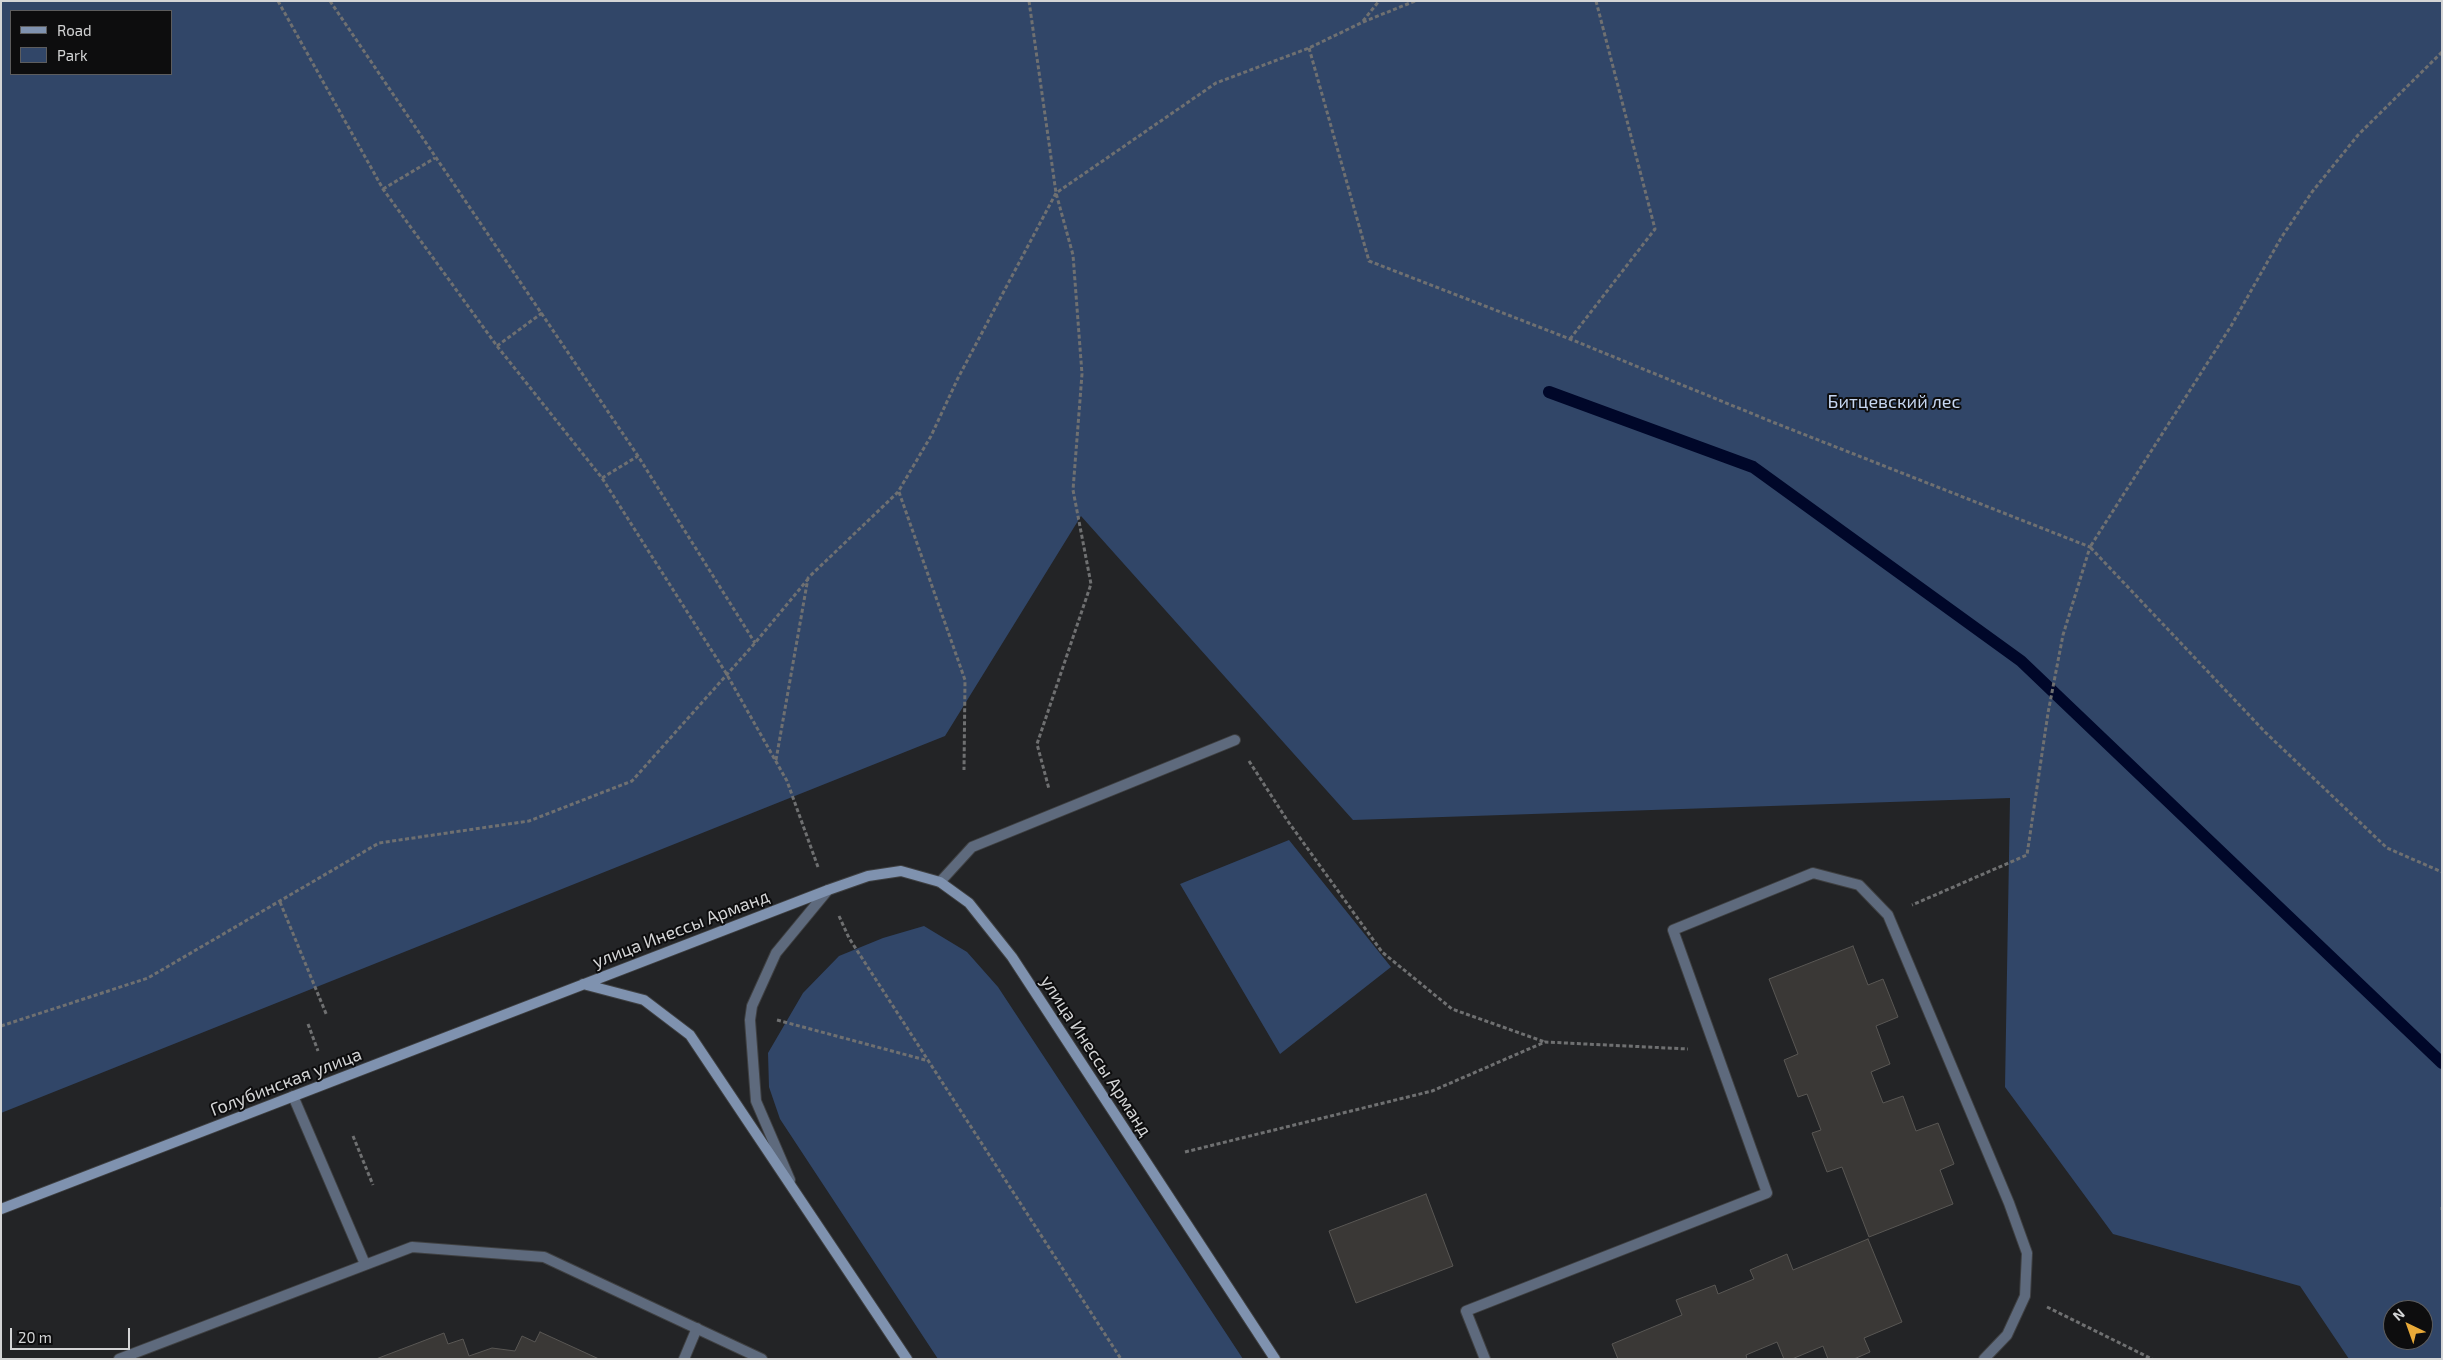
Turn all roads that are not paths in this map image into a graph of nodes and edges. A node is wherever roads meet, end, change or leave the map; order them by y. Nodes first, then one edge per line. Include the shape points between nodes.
1 (1235, 740) road end
2 (940, 882) junction
3 (828, 890) junction
4 (583, 984) junction
5 (293, 1096) junction
6 (796, 1192) junction
7 (1, 1209) edge
8 (365, 1264) junction
9 (698, 1328) junction
10 (119, 1359) edge
11 (684, 1359) edge
12 (762, 1359) edge
13 (907, 1359) edge
14 (1275, 1359) edge
15 (1485, 1359) edge
16 (1984, 1359) edge

1 - 2 street via 972,848
2 - 3 street, улица Инессы Арманд via 901,871 868,876
2 - 14 street, улица Инессы Арманд via 969,903 1012,957
3 - 4 street, улица Инессы Арманд
3 - 6 street, улица Инессы Арманд via 776,953 752,1006 750,1020 756,1102
4 - 5 street, Голубинская улица
4 - 6 street, улица Инессы Арманд via 644,1000 690,1035
5 - 7 street, Голубинская улица
5 - 8 street
6 - 13 street, улица Инессы Арманд
8 - 9 street via 412,1247 544,1257
8 - 10 street
9 - 11 street
9 - 12 street
15 - 16 street via 1466,1311 1767,1193 1673,930 1814,873 1859,885 1888,915 2027,1253 2025,1296 2008,1334

